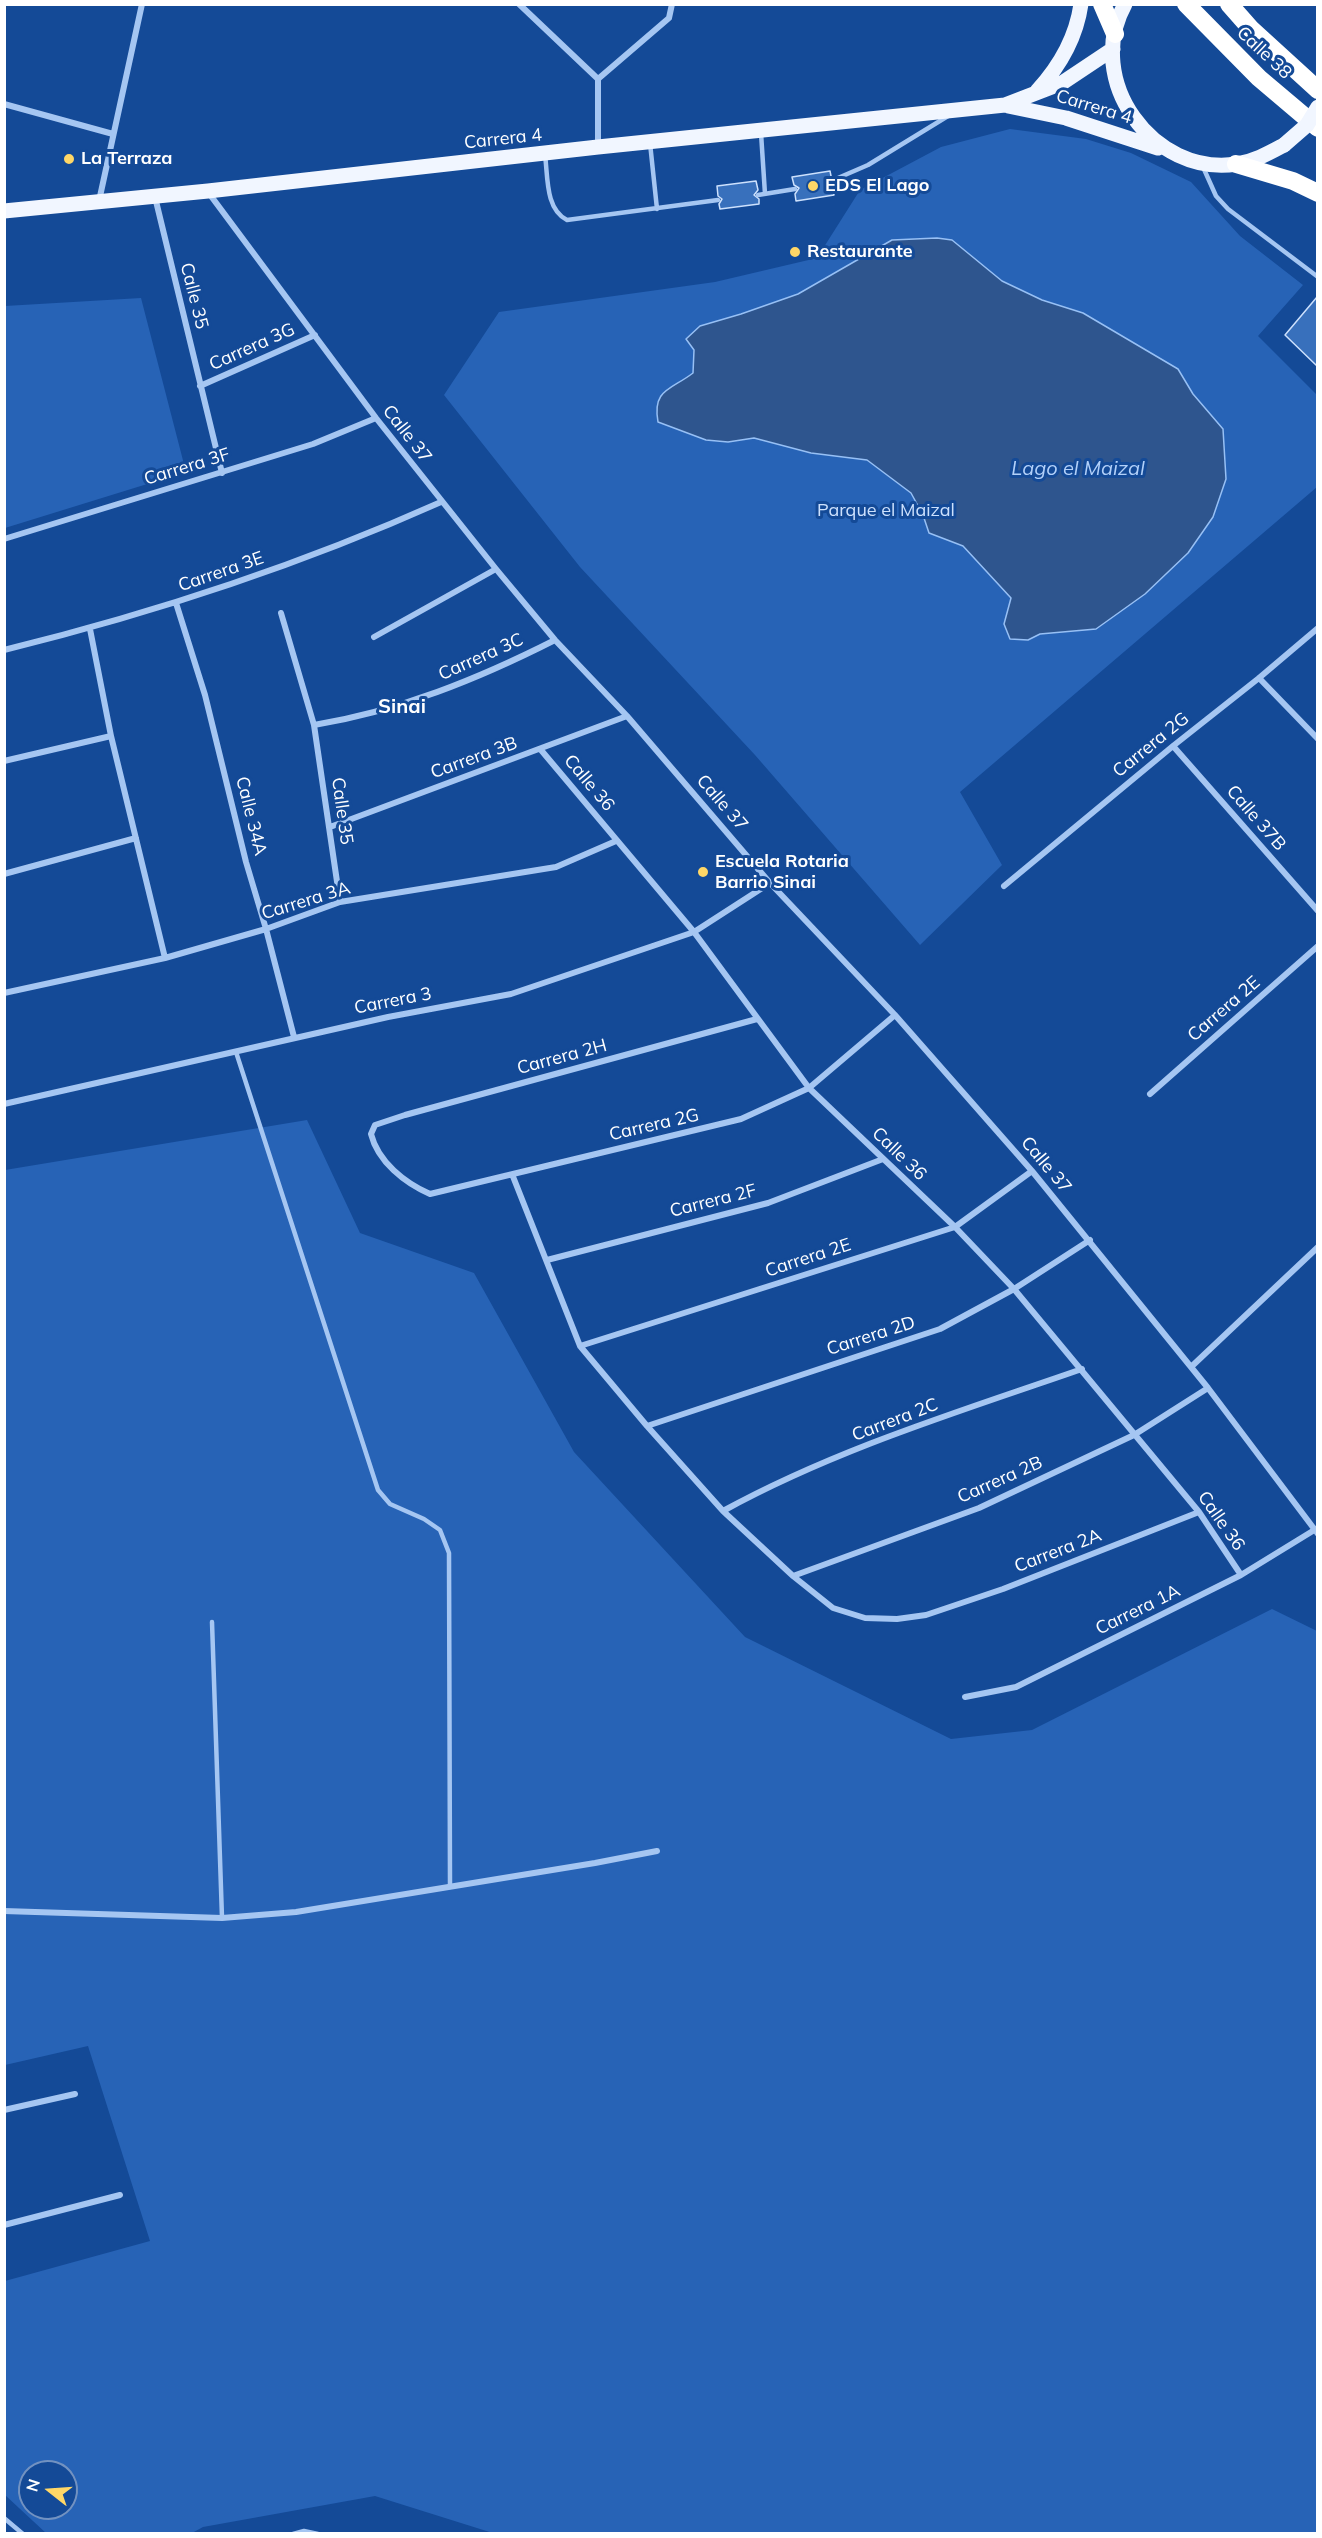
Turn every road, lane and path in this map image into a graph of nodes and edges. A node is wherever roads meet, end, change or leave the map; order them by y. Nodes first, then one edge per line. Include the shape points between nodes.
1 (142, 4) edge
2 (519, 4) edge
3 (672, 4) edge
4 (1081, 4) edge
5 (1102, 4) edge
6 (1125, 4) edge
7 (1186, 4) edge
8 (1228, 4) edge
9 (1114, 42) junction
10 (598, 80) junction
11 (1317, 90) edge
12 (1034, 95) junction
13 (4, 104) edge
14 (1005, 105) junction
15 (1317, 107) edge
16 (958, 110) junction
17 (1317, 128) edge
18 (761, 131) junction
19 (113, 134) junction
20 (650, 142) junction
21 (598, 147) junction
22 (1170, 152) junction
23 (545, 153) junction
24 (1202, 163) junction
25 (1236, 164) junction
26 (831, 181) dead end
27 (795, 189) dead end
28 (208, 191) junction
29 (1317, 193) edge
30 (765, 194) junction
31 (758, 195) dead end
32 (155, 196) junction
33 (718, 200) dead end
34 (98, 202) junction
35 (657, 209) junction
36 (4, 211) edge
37 (1317, 277) edge
38 (315, 335) junction
39 (200, 386) junction
40 (376, 418) junction
41 (222, 473) junction
42 (441, 502) junction
43 (4, 539) edge
44 (496, 569) junction
45 (176, 603) junction
46 (281, 613) dead end
47 (1317, 628) edge
48 (90, 629) junction
49 (374, 637) dead end
50 (555, 640) junction
51 (4, 650) edge
52 (1259, 678) junction
53 (627, 716) junction
54 (314, 725) junction
55 (111, 736) junction
56 (1317, 739) edge
57 (1173, 746) junction
58 (541, 750) junction
59 (4, 760) edge
60 (330, 827) junction
61 (136, 838) junction
62 (616, 841) junction
63 (4, 874) edge
64 (771, 883) junction
65 (1004, 886) dead end
66 (340, 902) junction
67 (1317, 911) edge
68 (266, 929) junction
69 (694, 932) junction
70 (1317, 946) edge
71 (165, 958) junction
72 (4, 993) edge
73 (896, 1015) junction
74 (757, 1019) junction
75 (294, 1037) junction
76 (236, 1052) junction
77 (809, 1088) junction
78 (1150, 1094) dead end
79 (4, 1104) edge
80 (883, 1159) junction
81 (1032, 1171) junction
82 (396, 1174) joint
83 (512, 1174) junction
84 (955, 1227) junction
85 (1090, 1240) junction
86 (1317, 1247) edge
87 (547, 1260) junction
88 (1014, 1289) junction
89 (580, 1347) junction
90 (1191, 1367) junction
91 (1082, 1369) junction
92 (1208, 1388) junction
93 (647, 1426) junction
94 (1134, 1435) junction
95 (723, 1511) junction
96 (1199, 1512) junction
97 (1317, 1532) edge
98 (1241, 1575) junction
99 (793, 1576) junction
100 (212, 1622) dead end
101 (965, 1697) dead end
102 (657, 1851) dead end
103 (450, 1887) junction
104 (4, 1911) edge
105 (222, 1918) junction
106 (75, 2094) dead end
107 (4, 2110) edge
108 (120, 2195) dead end
109 (4, 2225) edge
110 (4, 2518) edge
111 (23, 2534) edge
112 (293, 2534) edge
113 (318, 2534) edge

1 - 19 street
2 - 10 street
3 - 10 street via 669,18
4 - 12 main road via 1065,55
5 - 9 highway
6 - 9 main road
7 - 17 highway, Calle 38 via 1259,78
8 - 11 highway, Calle 38
9 - 12 main road, Carrera 4 via 1079,72
9 - 22 main road via 1114,74 1121,98 1150,138
10 - 21 street
12 - 14 main road, Carrera 4
13 - 19 street
14 - 16 main road, Carrera 4
14 - 22 main road, Carrera 4 via 1066,118
15 - 25 main road, Carrera 4, bridge via 1306,125 1284,145
16 - 18 main road, Carrera 4
16 - 26 lane via 868,165
18 - 20 main road, Carrera 4
18 - 30 lane
19 - 34 street
20 - 21 main road, Carrera 4
20 - 35 lane
21 - 23 main road, Carrera 4
22 - 24 main road, Carrera 4
23 - 28 main road, Carrera 4
23 - 35 lane via 552,205 558,215 567,219
24 - 25 main road, Carrera 4
24 - 37 lane via 1207,180 1227,209
25 - 29 highway
27 - 30 lane
28 - 32 main road, Carrera 4
28 - 38 street, Calle 37
30 - 31 lane
32 - 34 main road, Carrera 4
32 - 39 street, Calle 35
33 - 35 lane
34 - 36 main road, Carrera 4
38 - 39 street, Carrera 3G
38 - 40 street, Calle 37
39 - 41 street, Calle 35
40 - 41 street, Carrera 3F via 314,444
40 - 42 street, Calle 37
41 - 43 street, Carrera 3F
42 - 44 street, Calle 37
42 - 45 street, Carrera 3E via 310,556
44 - 49 street
44 - 50 street, Calle 37
45 - 48 street, Carrera 3E
45 - 68 street, Calle 34A via 205,694
46 - 54 street, Calle 35
47 - 52 street, Carrera 2G
48 - 51 street, Carrera 3E
48 - 55 street
50 - 53 street, Calle 37
50 - 54 street, Carrera 3C via 500,668 420,700
52 - 56 street
52 - 57 street, Carrera 2G
53 - 58 street, Carrera 3B
53 - 64 street, Calle 37
54 - 60 street, Calle 35
55 - 59 street
55 - 61 street
57 - 65 street, Carrera 2G
57 - 67 street, Calle 37B
58 - 60 street, Carrera 3B
58 - 62 street, Calle 36
60 - 66 street, Calle 35
61 - 63 street
61 - 71 street
62 - 66 street, Carrera 3A via 556,867
62 - 69 street, Calle 36
64 - 69 street, Carrera 3
64 - 73 street, Calle 37
66 - 68 street, Carrera 3A
68 - 71 street, Carrera 3A
68 - 75 street, Calle 34A
69 - 74 street, Calle 36
69 - 75 street, Carrera 3 via 511,994
70 - 78 street, Carrera 2E
71 - 72 street, Carrera 3A
73 - 77 street, Carrera 2G
73 - 81 street, Calle 37
74 - 77 street, Calle 36
74 - 82 street, Carrera 2H via 375,1125 373,1142
75 - 76 street, Carrera 3
76 - 79 street, Carrera 3
76 - 103 lane via 378,1490 390,1504 440,1530 449,1553
77 - 80 street, Calle 36
77 - 83 street, Carrera 2G via 741,1119
80 - 84 street, Calle 36
80 - 87 street, Carrera 2F via 768,1203
81 - 84 street, Carrera 2E
81 - 85 street, Calle 37
82 - 83 street, Carrera 2G via 430,1194
83 - 87 street, Carrera 2A
84 - 88 street, Calle 36
84 - 89 street, Carrera 2E
85 - 88 street, Carrera 2D
85 - 90 street, Calle 37
86 - 90 street
87 - 89 street, Carrera 2A
88 - 91 street, Calle 36
88 - 93 street, Carrera 2D via 940,1329
89 - 93 street, Carrera 2A
90 - 92 street, Calle 37
91 - 94 street, Calle 36
91 - 95 street, Carrera 2C via 830,1460
92 - 94 street, Carrera 2B
92 - 97 street, Calle 37
93 - 95 street, Carrera 2A
94 - 96 street, Calle 36
94 - 99 street, Carrera 2B via 979,1508
95 - 99 street, Carrera 2A
96 - 98 street, Calle 36
96 - 99 street, Carrera 2A via 926,1615 865,1618 833,1608
97 - 98 street, Carrera 1A
98 - 101 street, Carrera 1A via 1016,1687
100 - 105 lane
102 - 103 street
103 - 105 street via 296,1912
104 - 105 street
106 - 107 street
108 - 109 street
110 - 111 lane
112 - 113 lane

